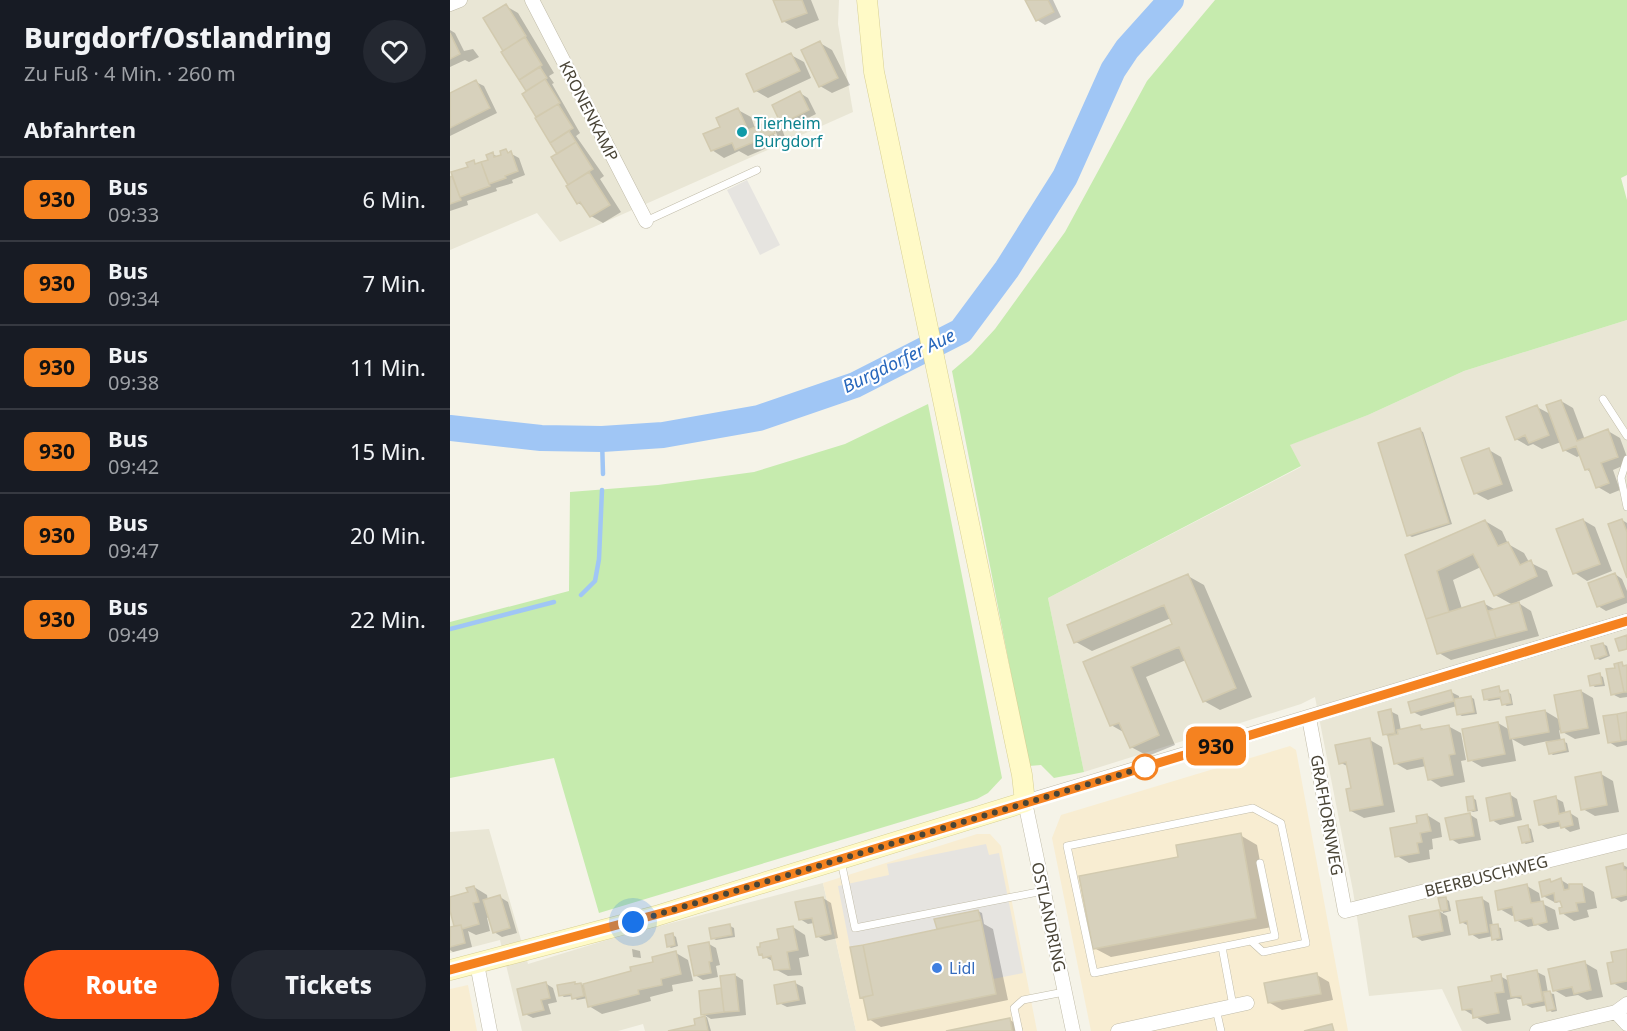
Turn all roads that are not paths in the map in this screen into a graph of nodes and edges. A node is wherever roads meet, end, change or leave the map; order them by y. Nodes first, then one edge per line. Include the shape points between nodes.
1 (460, 0) edge
2 (532, 0) edge
3 (867, 0) edge
4 (450, 4) edge
5 (757, 170) dead end
6 (646, 221) joint
7 (1603, 399) dead end
8 (1627, 436) edge
9 (1627, 459) edge
10 (1627, 507) edge
11 (1627, 621) edge
12 (1309, 718) junction
13 (1025, 802) junction
14 (1627, 841) edge
15 (841, 859) junction
16 (1260, 863) dead end
17 (1043, 891) junction
18 (1345, 911) joint
19 (1251, 941) junction
20 (1222, 947) junction
21 (477, 964) junction
22 (450, 970) edge
23 (1064, 992) junction
24 (1247, 1003) dead end
25 (1233, 1006) junction
26 (1622, 1008) edge
27 (1216, 1010) junction
28 (1627, 1024) edge
29 (490, 1031) edge
30 (1018, 1031) edge
31 (1073, 1031) edge
32 (1118, 1031) edge
33 (1221, 1031) edge
34 (1537, 1031) edge

1 - 4 street
2 - 6 street, KRONENKAMP
3 - 13 street via 874,72
5 - 6 lane
7 - 8 lane
9 - 10 lane via 1621,478
11 - 12 street
12 - 13 street
12 - 18 street, GRAFHORNWEG
13 - 15 street
13 - 17 street, OSTLANDRING
14 - 18 street, BEERBUSCHWEG
15 - 17 lane via 855,928
15 - 21 street via 656,916
16 - 19 lane via 1275,936
17 - 23 street, OSTLANDRING
19 - 20 lane
19 - 20 lane via 1263,952 1306,943 1281,823 1253,808 1067,846 1094,973
20 - 25 lane
21 - 22 street
21 - 29 street
23 - 30 lane via 1023,1000 1014,1008
23 - 31 street, OSTLANDRING
24 - 25 street
25 - 27 street
26 - 28 street
26 - 34 street
27 - 32 street
27 - 33 lane

